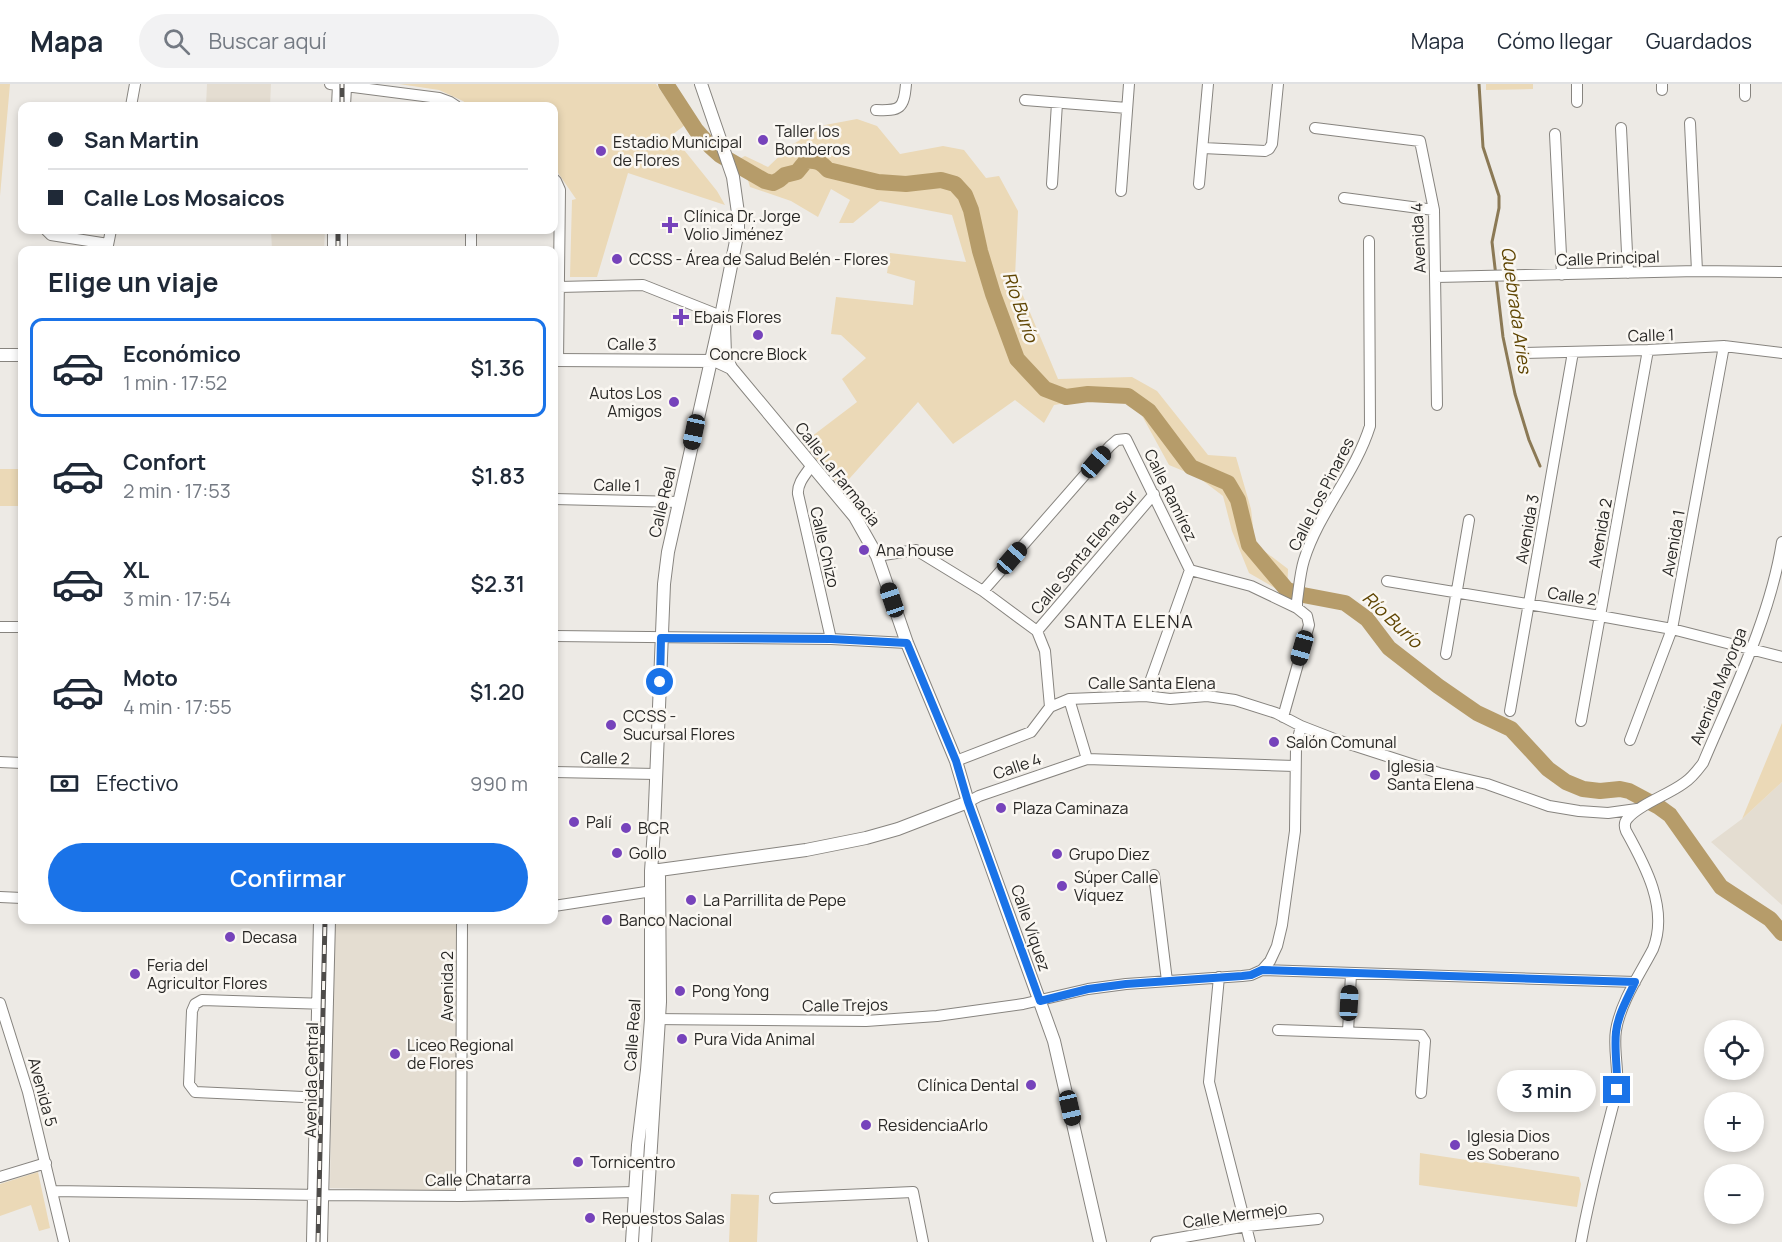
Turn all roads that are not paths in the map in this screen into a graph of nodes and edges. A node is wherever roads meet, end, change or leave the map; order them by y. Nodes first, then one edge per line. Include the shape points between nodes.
1 (135, 84) edge
2 (701, 84) edge
3 (906, 84) edge
4 (1130, 84) edge
5 (1208, 84) edge
6 (1278, 84) edge
7 (1577, 84) edge
8 (344, 86) edge
9 (1025, 100) dead end
10 (132, 102) edge
11 (338, 102) edge
12 (345, 102) edge
13 (450, 102) edge
14 (1577, 102) dead end
15 (1057, 103) junction
16 (1127, 108) junction
17 (876, 110) dead end
18 (1690, 123) dead end
19 (1315, 128) dead end
20 (1621, 129) dead end
21 (1556, 134) dead end
22 (1203, 148) junction
23 (1052, 184) dead end
24 (1199, 184) dead end
25 (558, 186) edge
26 (1121, 191) dead end
27 (1344, 198) dead end
28 (1434, 210) junction
29 (50, 234) edge
30 (1369, 241) dead end
31 (103, 246) edge
32 (1697, 271) junction
33 (1782, 272) edge
34 (1628, 273) junction
35 (1562, 275) junction
36 (1436, 277) junction
37 (559, 287) junction
38 (558, 311) edge
39 (721, 316) junction
40 (1724, 346) junction
41 (1648, 350) junction
42 (1573, 352) junction
43 (1522, 353) dead end
44 (1782, 353) edge
45 (0, 355) edge
46 (18, 355) edge
47 (558, 360) edge
48 (710, 361) junction
49 (731, 368) junction
50 (1437, 405) dead end
51 (812, 465) junction
52 (1154, 494) junction
53 (558, 499) edge
54 (679, 502) junction
55 (1469, 520) dead end
56 (1782, 542) edge
57 (877, 556) junction
58 (1190, 570) junction
59 (1387, 581) dead end
60 (1778, 586) edge
61 (984, 591) junction
62 (1456, 592) junction
63 (1529, 604) junction
64 (1297, 605) junction
65 (1600, 616) junction
66 (0, 627) edge
67 (18, 627) edge
68 (1672, 629) junction
69 (1037, 631) junction
70 (558, 636) edge
71 (661, 638) junction
72 (831, 639) junction
73 (907, 643) junction
74 (1750, 648) junction
75 (1446, 654) dead end
76 (1782, 657) edge
77 (1145, 696) junction
78 (1069, 699) junction
79 (1050, 707) junction
80 (1510, 711) dead end
81 (1282, 717) junction
82 (1581, 721) dead end
83 (1301, 726) junction
84 (1630, 740) dead end
85 (1087, 759) junction
86 (956, 761) junction
87 (0, 762) edge
88 (18, 763) edge
89 (1295, 766) junction
90 (558, 772) edge
91 (656, 774) junction
92 (968, 802) junction
93 (1638, 809) junction
94 (1608, 813) junction
95 (1626, 831) junction
96 (655, 871) junction
97 (1154, 875) dead end
98 (655, 891) junction
99 (0, 897) edge
100 (18, 898) edge
101 (558, 905) edge
102 (319, 924) edge
103 (330, 924) edge
104 (462, 924) edge
105 (1262, 970) junction
106 (1351, 974) junction
107 (1219, 977) junction
108 (1167, 981) junction
109 (1635, 982) junction
110 (1040, 1001) junction
111 (0, 1003) edge
112 (322, 1004) junction
113 (655, 1019) junction
114 (1278, 1030) dead end
115 (1348, 1032) junction
116 (1421, 1093) dead end
117 (320, 1098) junction
118 (652, 1135) junction
119 (46, 1163) junction
120 (0, 1177) edge
121 (52, 1191) junction
122 (635, 1192) junction
123 (318, 1195) junction
124 (461, 1196) junction
125 (775, 1198) dead end
126 (1318, 1219) dead end
127 (1247, 1226) junction
128 (646, 1227) junction
129 (64, 1242) edge
130 (312, 1242) edge
131 (322, 1242) edge
132 (632, 1242) edge
133 (645, 1242) edge
134 (923, 1242) edge
135 (1101, 1242) edge
136 (1156, 1242) edge
137 (1250, 1242) edge
138 (1581, 1242) edge

1 - 10 street
2 - 39 main road, Calle Real via 733,177 737,203 738,231
3 - 17 street via 905,101 900,108
4 - 16 street
5 - 22 street
6 - 22 street via 1269,149
7 - 14 street
8 - 11 street
8 - 12 street
8 - 13 street
9 - 15 street
15 - 16 street
15 - 23 street
16 - 26 street
18 - 32 street
19 - 28 street, Avenida 4 via 1420,141
20 - 34 street
21 - 35 street
22 - 24 street
25 - 37 street
27 - 28 street
28 - 36 street, Avenida 4
29 - 31 street
30 - 64 street, Calle Los Pinares via 1370,426 1357,459 1304,559
32 - 33 street, Calle Principal
32 - 34 street, Calle Principal
34 - 35 street, Calle Principal
35 - 36 street, Calle Principal
36 - 50 street, Avenida 4
37 - 38 street
37 - 39 street via 643,285
39 - 48 main road, Calle Real
39 - 49 main road via 723,344
40 - 41 street, Calle 1
40 - 44 street, Calle 1
40 - 68 street, Avenida 1
41 - 42 street, Calle 1
41 - 65 street, Avenida 2
42 - 43 street, Calle 1
42 - 63 street, Avenida 3
45 - 46 main road
47 - 48 main road, Calle 3
48 - 49 main road
48 - 54 main road, Calle Real
49 - 51 main road, Calle La Farmacia
51 - 57 main road, Calle La Farmacia via 855,518
51 - 72 street, Calle Chizo via 797,488
52 - 58 street, Calle Ramírez
52 - 61 street, Calle Ramírez via 1128,441 1118,440
52 - 69 street, Calle Santa Elena Sur
53 - 54 street, Calle 1
54 - 71 main road, Calle Real via 663,584
55 - 62 street
56 - 60 street, Avenida Mayorga
57 - 61 street via 916,550
57 - 73 main road, Calle La Farmacia
58 - 64 street via 1251,586
58 - 77 street
59 - 62 street, Calle 2
60 - 74 street, Avenida Mayorga
61 - 69 street
62 - 63 street, Calle 2
62 - 75 street
63 - 65 street, Calle 2
63 - 80 street, Avenida 3
64 - 81 street via 1309,624
65 - 68 street, Calle 2
65 - 82 street, Avenida 2
66 - 67 street
68 - 74 street, Calle 2
68 - 84 street, Avenida 1
69 - 79 street via 1045,651
70 - 71 street
71 - 72 street
71 - 91 main road, Calle Real
72 - 73 street
73 - 86 main road, Calle La Farmacia
74 - 76 street, Calle 2
74 - 93 street, Avenida Mayorga via 1703,763 1684,783
77 - 78 street, Calle Santa Elena
77 - 81 street, Calle Santa Elena via 1235,700
78 - 79 street, Calle Santa Elena
78 - 85 street
79 - 86 street, Calle Santa Elena via 1031,732
81 - 83 street, Calle Santa Elena
83 - 89 street
83 - 94 street, Calle Santa Elena via 1549,806
85 - 89 street, Calle 4
85 - 92 street, Calle 4
86 - 92 main road, Calle La Farmacia
87 - 88 street
89 - 105 street via 1295,831 1282,925 1277,946
90 - 91 street, Calle 2
91 - 96 main road, Calle Real
92 - 96 main road, Calle 4 via 867,838
92 - 110 main road, Calle Víquez
93 - 94 street, Calle Santa Elena
93 - 95 street via 1626,821
94 - 95 street
95 - 109 street via 1647,873 1658,915 1657,939
96 - 98 main road, Calle Real
97 - 108 street
98 - 101 street
98 - 113 main road, Calle Real
99 - 100 street
102 - 112 street, Avenida Central
103 - 112 street, Avenida Central
104 - 124 street, Avenida 2
105 - 106 street, Calle Trejos
105 - 107 street, Calle Trejos via 1251,975
106 - 109 street, Calle Trejos
106 - 115 street
107 - 108 street, Calle Trejos
107 - 127 street via 1209,1082
108 - 110 street, Calle Trejos via 1088,989
109 - 138 street via 1616,1031 1617,1090
110 - 113 street, Calle Trejos via 937,1016 866,1021
110 - 135 main road, Calle Víquez via 1061,1067
111 - 119 street, Avenida 5
112 - 117 street, Avenida Central
112 - 117 street via 202,1000 192,1011 189,1076 195,1092
113 - 118 main road, Calle Real
113 - 122 main road, Calle Real
114 - 115 street
115 - 116 street via 1421,1035 1425,1041
117 - 123 street, Avenida Central
118 - 122 main road via 644,1155 642,1182
118 - 128 main road, Calle Real
119 - 120 street
119 - 121 street, Avenida 5
121 - 123 street, Calle Chatarra
121 - 129 street, Avenida 5
122 - 124 street, Calle Chatarra
122 - 128 main road via 640,1195
122 - 132 main road, Calle Real
123 - 124 street, Calle Chatarra
123 - 130 street, Avenida Central
123 - 131 street, Avenida Central
125 - 134 street via 913,1192
126 - 127 street, Calle Mermejo
127 - 136 street, Calle Mermejo
127 - 137 street
128 - 133 main road, Calle Real

